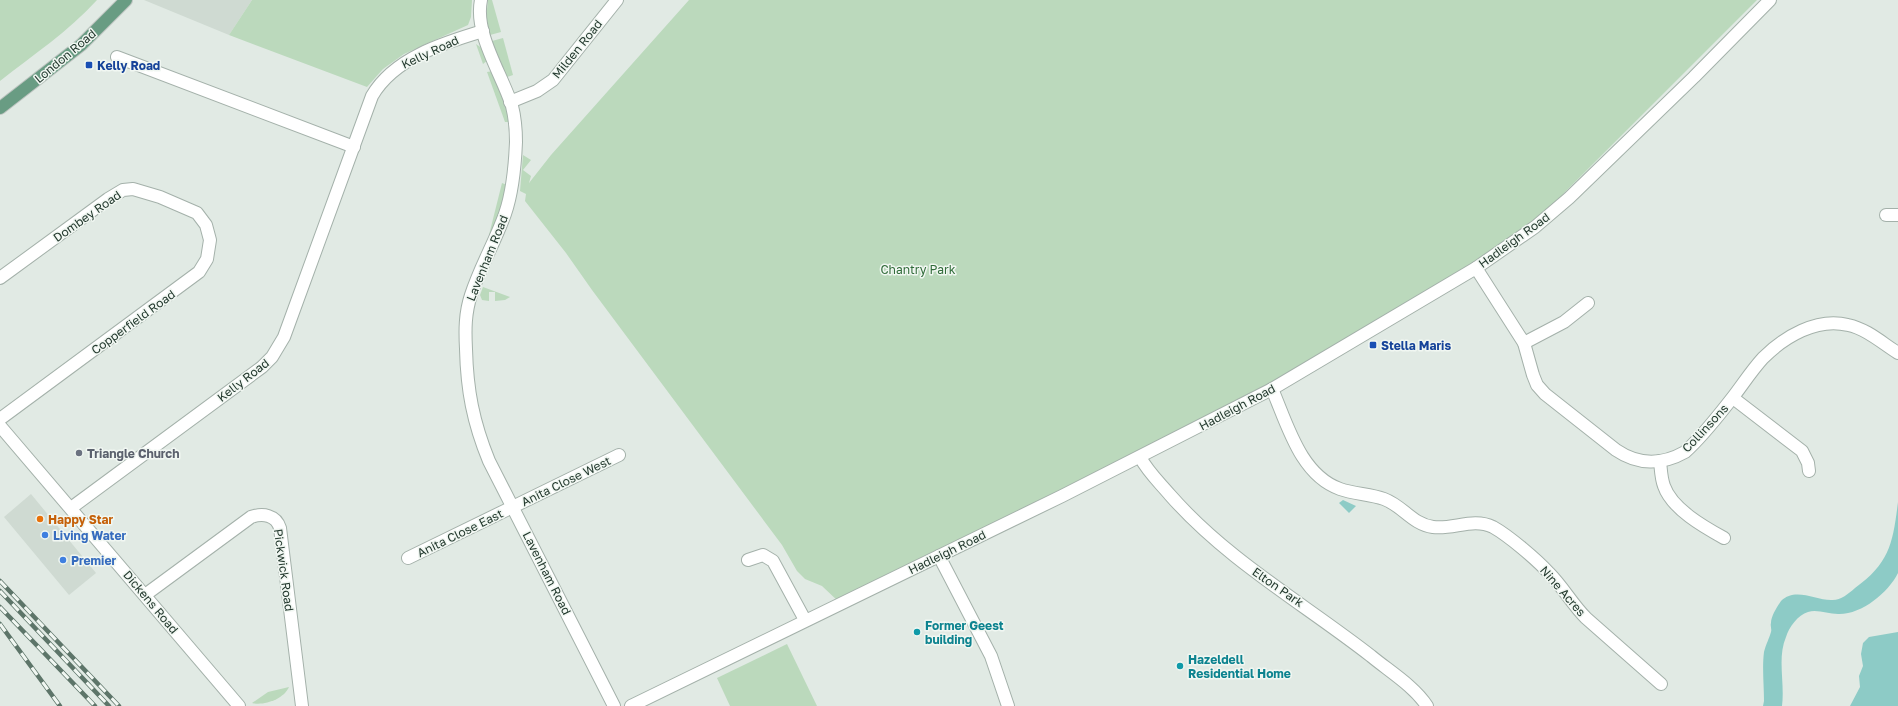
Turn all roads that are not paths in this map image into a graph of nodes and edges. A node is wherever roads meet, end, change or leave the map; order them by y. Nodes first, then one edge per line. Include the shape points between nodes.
1 (126, 0) edge
2 (481, 0) edge
3 (617, 0) edge
4 (1770, 0) edge
5 (483, 31) junction
6 (116, 57) dead end
7 (510, 102) junction
8 (0, 108) edge
9 (354, 147) junction
10 (183, 206) joint
11 (1476, 268) junction
12 (0, 278) edge
13 (1588, 303) dead end
14 (1524, 343) junction
15 (1898, 353) edge
16 (1272, 389) junction
17 (1732, 398) junction
18 (0, 419) edge
19 (0, 426) edge
20 (619, 455) dead end
21 (1140, 457) junction
22 (1660, 462) junction
23 (1809, 471) dead end
24 (513, 507) junction
25 (70, 508) junction
26 (1724, 538) dead end
27 (939, 556) junction
28 (408, 558) dead end
29 (748, 560) dead end
30 (145, 595) junction
31 (805, 620) junction
32 (1661, 684) dead end
33 (239, 706) edge
34 (302, 706) edge
35 (614, 706) edge
36 (631, 706) edge
37 (1008, 706) edge
38 (1428, 706) edge

1 - 8 main road, London Road via 81,45
2 - 5 street, Lavenham Road
3 - 7 street, Milden Road via 553,80 537,91
4 - 11 street, Hadleigh Road via 1569,198 1535,227
5 - 7 street, Lavenham Road
5 - 9 street, Kelly Road via 436,48 392,71 372,96
6 - 9 street
7 - 24 street, Lavenham Road via 516,136 512,187 505,214 471,293 465,322 467,379 472,414 489,460
9 - 25 street, Kelly Road via 284,337 272,357 262,367
10 - 12 street, Dombey Road via 141,190 123,190
10 - 18 street, Copperfield Road via 200,216 209,235 209,255 199,272
11 - 14 street, Collinsons
11 - 16 street, Hadleigh Road
13 - 14 street via 1564,322
14 - 22 street, Collinsons via 1532,375 1545,394 1625,456
15 - 17 street, Collinsons via 1871,335 1849,325 1828,323 1813,326 1785,341 1770,353
16 - 21 street, Hadleigh Road
16 - 32 street, Nine Acres via 1296,443 1318,476 1340,489 1384,499 1421,524 1450,527 1468,523 1493,527 1550,574 1586,618
17 - 22 street, Collinsons via 1685,452
17 - 23 street via 1802,451
19 - 25 street, Dickens Road
20 - 24 street, Anita Close West
21 - 27 street, Hadleigh Road
21 - 38 street, Elton Park via 1152,477 1213,539 1337,630 1396,676
22 - 26 street via 1662,479 1669,494 1695,520
24 - 28 street, Anita Close East
24 - 35 street, Lavenham Road
25 - 30 street, Dickens Road
27 - 31 street, Hadleigh Road
27 - 37 street via 991,656
29 - 31 street via 763,555 773,561
30 - 33 street, Dickens Road
30 - 34 street, Pickwick Road via 251,517 264,515 275,520 280,528
31 - 36 street, Hadleigh Road

